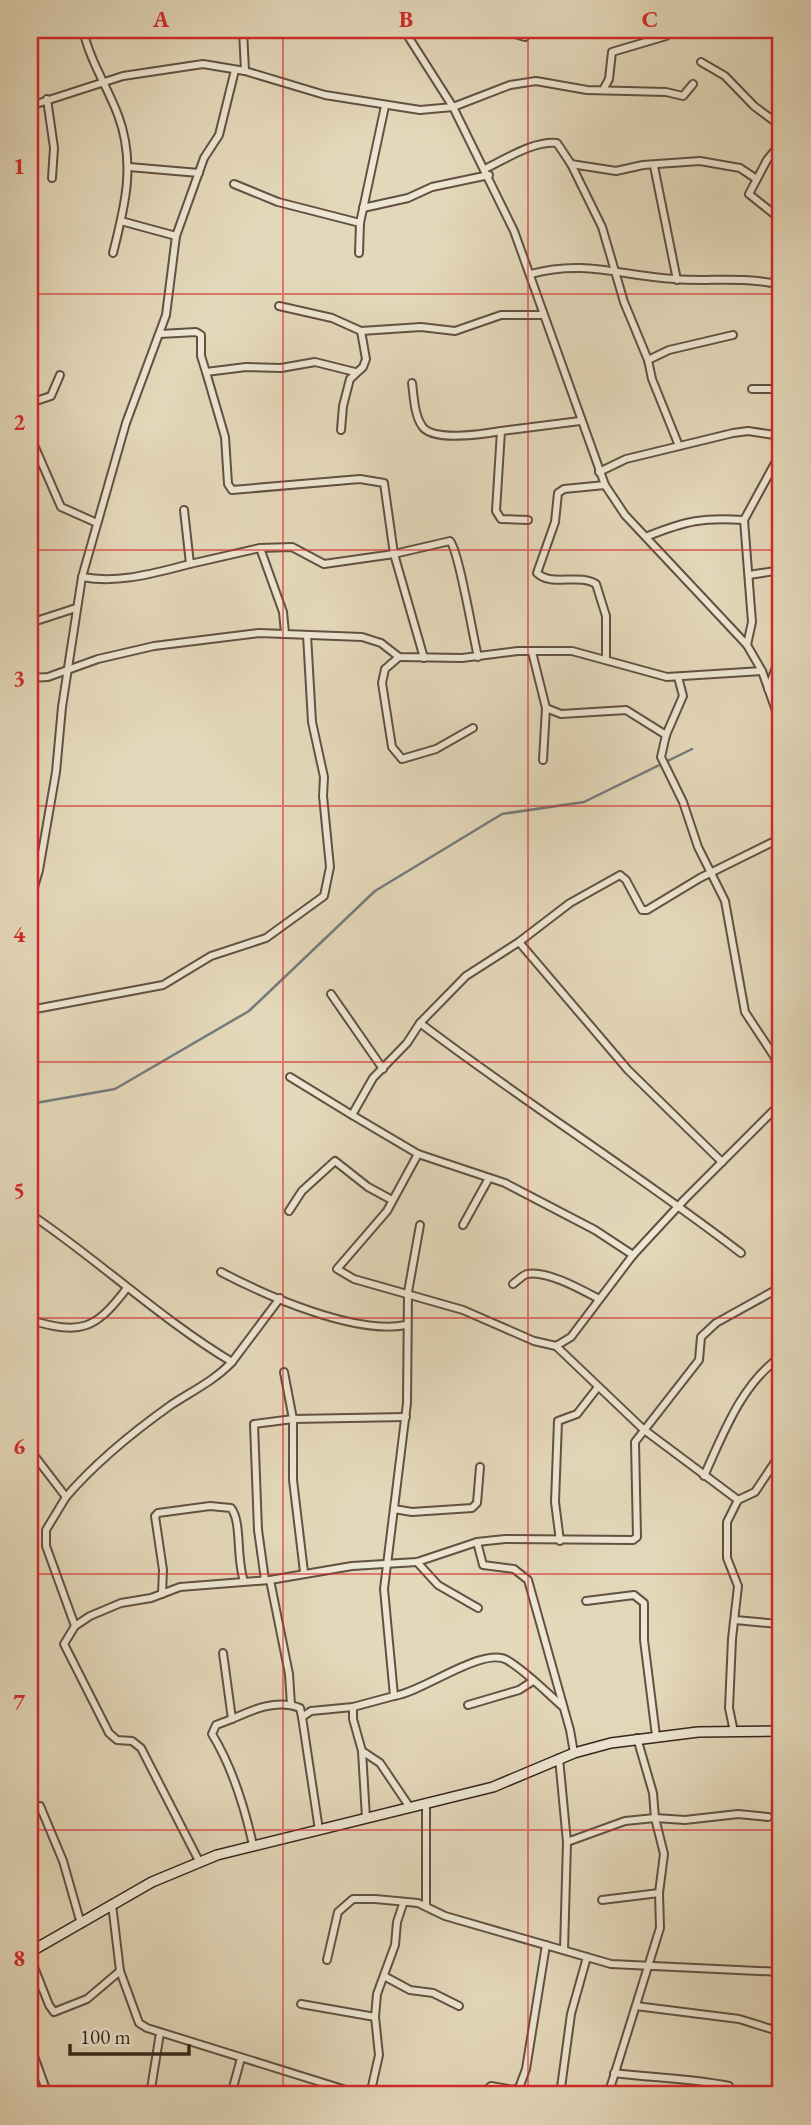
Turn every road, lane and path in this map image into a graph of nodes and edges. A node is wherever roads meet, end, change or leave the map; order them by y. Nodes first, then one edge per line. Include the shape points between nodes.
1 (83, 30) edge
2 (243, 30) edge
3 (404, 30) edge
4 (501, 30) edge
5 (673, 30) edge
6 (525, 37) dead end
7 (701, 62) dead end
8 (235, 70) junction
9 (245, 71) junction
10 (103, 83) junction
11 (692, 84) dead end
12 (603, 90) junction
13 (47, 99) junction
14 (30, 106) edge
15 (385, 106) junction
16 (453, 107) junction
17 (781, 126) edge
18 (781, 144) edge
19 (571, 164) junction
20 (654, 166) junction
21 (129, 167) junction
22 (487, 172) junction
23 (199, 173) junction
24 (52, 178) dead end
25 (755, 178) junction
26 (234, 184) dead end
27 (363, 208) junction
28 (779, 218) dead end
29 (121, 221) junction
30 (360, 223) junction
31 (176, 236) junction
32 (113, 253) dead end
33 (359, 253) dead end
34 (614, 273) junction
35 (531, 274) junction
36 (677, 280) junction
37 (781, 285) edge
38 (279, 306) dead end
39 (542, 315) junction
40 (361, 331) junction
41 (160, 334) junction
42 (733, 335) dead end
43 (648, 360) junction
44 (206, 372) junction
45 (355, 372) junction
46 (60, 375) dead end
47 (412, 383) dead end
48 (752, 389) dead end
49 (781, 389) edge
50 (30, 403) edge
51 (580, 421) junction
52 (341, 430) dead end
53 (501, 431) junction
54 (30, 436) edge
55 (781, 436) edge
56 (679, 446) junction
57 (781, 452) edge
58 (599, 472) junction
59 (605, 485) junction
60 (184, 510) dead end
61 (528, 520) dead end
62 (744, 520) junction
63 (97, 523) junction
64 (648, 536) junction
65 (260, 548) junction
66 (394, 554) junction
67 (190, 564) junction
68 (781, 570) edge
69 (748, 575) junction
70 (82, 577) junction
71 (75, 608) junction
72 (30, 623) edge
73 (285, 633) junction
74 (307, 635) junction
75 (747, 645) junction
76 (532, 652) junction
77 (781, 654) edge
78 (399, 657) junction
79 (478, 657) junction
80 (424, 658) junction
81 (606, 660) junction
82 (757, 661) junction
83 (68, 670) junction
84 (738, 671) junction
85 (762, 671) junction
86 (678, 677) junction
87 (30, 678) edge
88 (768, 689) junction
89 (546, 708) junction
90 (781, 726) edge
91 (473, 728) dead end
92 (666, 735) junction
93 (542, 760) dead end
94 (781, 838) edge
95 (711, 873) junction
96 (30, 901) edge
97 (519, 942) junction
98 (331, 994) dead end
99 (30, 1010) edge
100 (420, 1023) junction
101 (383, 1069) junction
102 (781, 1074) edge
103 (290, 1077) dead end
104 (781, 1103) edge
105 (352, 1115) junction
106 (418, 1154) junction
107 (722, 1162) junction
108 (489, 1178) junction
109 (392, 1200) junction
110 (679, 1205) junction
111 (289, 1211) dead end
112 (36, 1218) dead end
113 (463, 1225) dead end
114 (420, 1226) dead end
115 (741, 1253) dead end
116 (633, 1255) junction
117 (221, 1272) dead end
118 (513, 1284) dead end
119 (127, 1288) junction
120 (781, 1289) edge
121 (408, 1292) junction
122 (280, 1298) junction
123 (599, 1299) junction
124 (30, 1320) edge
125 (406, 1325) junction
126 (556, 1346) junction
127 (781, 1356) edge
128 (232, 1362) junction
129 (284, 1372) dead end
130 (598, 1387) junction
131 (406, 1417) junction
132 (293, 1419) junction
133 (643, 1429) junction
134 (30, 1450) edge
135 (781, 1453) edge
136 (480, 1467) dead end
137 (704, 1476) junction
138 (66, 1497) junction
139 (738, 1500) junction
140 (394, 1509) junction
141 (560, 1541) junction
142 (477, 1542) junction
143 (417, 1562) junction
144 (386, 1564) junction
145 (304, 1572) junction
146 (267, 1580) junction
147 (244, 1581) junction
148 (162, 1594) junction
149 (586, 1601) dead end
150 (478, 1608) dead end
151 (735, 1620) junction
152 (780, 1624) edge
153 (75, 1626) junction
154 (223, 1653) dead end
155 (533, 1681) junction
156 (394, 1696) junction
157 (291, 1705) junction
158 (468, 1705) dead end
159 (353, 1707) junction
160 (564, 1707) junction
161 (302, 1717) junction
162 (781, 1718) edge
163 (232, 1719) junction
164 (781, 1731) edge
165 (734, 1732) junction
166 (656, 1735) junction
167 (637, 1738) junction
168 (362, 1751) junction
169 (574, 1753) junction
170 (559, 1758) junction
171 (426, 1804) junction
172 (40, 1806) dead end
173 (409, 1806) junction
174 (768, 1816) dead end
175 (366, 1818) junction
176 (655, 1818) junction
177 (319, 1830) junction
178 (567, 1842) junction
179 (253, 1846) junction
180 (199, 1861) junction
181 (659, 1893) junction
182 (602, 1900) dead end
183 (112, 1904) junction
184 (403, 1904) junction
185 (426, 1905) junction
186 (81, 1924) junction
187 (546, 1945) junction
188 (565, 1950) junction
189 (30, 1954) edge
190 (587, 1956) junction
191 (327, 1960) dead end
192 (647, 1967) junction
193 (120, 1971) junction
194 (781, 1972) edge
195 (384, 1976) junction
196 (302, 2004) dead end
197 (460, 2006) dead end
198 (636, 2006) junction
199 (375, 2017) junction
200 (781, 2032) edge
201 (160, 2033) junction
202 (30, 2046) edge
203 (241, 2058) junction
204 (614, 2073) junction
205 (729, 2086) dead end
206 (48, 2095) edge
207 (150, 2095) edge
208 (231, 2095) edge
209 (362, 2095) edge
210 (370, 2095) edge
211 (480, 2095) edge
212 (560, 2095) edge
213 (608, 2095) edge

1 - 10 street
2 - 9 street
3 - 16 street
4 - 6 street
5 - 12 street via 612,52
7 - 17 street via 725,76
8 - 9 street
8 - 10 street via 194,64
8 - 23 street via 219,135 209,146
9 - 15 street via 325,95
10 - 13 street
10 - 21 street via 118,114
11 - 12 street via 683,96
12 - 16 street via 520,82
13 - 14 street
13 - 24 street via 54,148
15 - 16 street
15 - 27 street
16 - 22 street
18 - 25 street
19 - 20 street via 617,171
19 - 22 street via 557,143 551,142 527,149
19 - 34 street via 602,227
20 - 25 street via 700,161 740,168
20 - 36 street
21 - 23 street
21 - 29 street
22 - 27 street
22 - 35 street
23 - 31 street
25 - 28 street via 750,198
26 - 30 street via 278,202
27 - 30 street
29 - 31 street
29 - 32 street
30 - 33 street
31 - 41 street
34 - 35 street via 576,267
34 - 36 street via 638,272
34 - 43 street
35 - 39 street
36 - 37 street via 755,278
38 - 40 street via 332,318
39 - 40 street via 501,315 455,331 421,327
39 - 51 street
40 - 45 street via 366,359
41 - 44 street via 201,335
41 - 63 street via 126,423
42 - 43 street via 669,350
43 - 56 street
44 - 45 street via 315,362
44 - 66 street via 225,437 232,490 348,480 384,483
45 - 52 street via 342,406
46 - 50 street via 51,396
47 - 53 street via 418,416 430,434
48 - 49 street
51 - 53 street
51 - 58 street
53 - 61 street via 496,511 501,519
54 - 63 street via 61,507
55 - 56 street via 748,431
56 - 58 street via 626,459
57 - 62 street
58 - 59 street
59 - 64 street
59 - 81 street via 558,493 555,522 537,573 546,579 587,579 596,584 606,616
60 - 67 street
62 - 64 street via 709,517
62 - 69 street
63 - 70 street
64 - 75 street
65 - 66 street via 292,547 324,564
65 - 67 street
65 - 73 street via 283,612
66 - 79 street via 446,539 454,544
66 - 80 street
67 - 70 street via 141,577
68 - 69 street
69 - 75 street via 752,622
70 - 71 street
71 - 72 street
71 - 83 street
73 - 74 street
73 - 83 street via 154,646
74 - 78 street via 377,641
74 - 99 street via 312,722 324,777 330,867 324,896 267,938 211,956 163,985
75 - 82 street
76 - 79 street
76 - 81 street via 572,651
76 - 89 street
77 - 88 street
78 - 80 street
78 - 91 street via 385,669 382,683 392,747 402,759 436,749
79 - 80 street
81 - 86 street
82 - 84 street
82 - 85 street
83 - 87 street
83 - 96 street via 57,772
84 - 85 street
84 - 86 street
85 - 88 street
86 - 92 street via 683,696
88 - 90 street
89 - 92 street via 561,714 626,710
89 - 93 street
92 - 95 street via 661,757
94 - 95 street
95 - 97 street via 647,910 642,910 620,875 570,902
95 - 102 street via 724,901 745,1012
97 - 100 street via 466,976
97 - 107 street via 628,1070
98 - 101 street
100 - 101 street
100 - 110 street via 533,1107
101 - 105 street
103 - 105 street
104 - 107 street
105 - 106 street
106 - 108 street
106 - 109 street
107 - 110 street
108 - 113 street
108 - 116 street via 595,1230
109 - 111 street via 335,1161 302,1191
109 - 121 street via 337,1269 354,1279
110 - 115 street
110 - 116 street
112 - 119 street
114 - 121 street
116 - 123 street
117 - 122 street
118 - 123 street via 526,1274 538,1275
119 - 124 street via 109,1311 86,1328 56,1328
119 - 128 street
120 - 133 street via 716,1323 701,1337 699,1360
121 - 125 street
121 - 126 street
122 - 125 street via 338,1321 377,1327
122 - 128 street
123 - 126 street via 571,1337
125 - 131 street via 410,1354
126 - 130 street
127 - 137 street via 738,1403
128 - 138 street via 94,1466
129 - 132 street
130 - 133 street
130 - 141 street via 578,1414 558,1421 555,1503
131 - 132 street
131 - 140 street
132 - 145 street via 293,1480
132 - 146 street via 254,1424 258,1530
133 - 137 street
133 - 141 street via 635,1442 637,1537
134 - 138 street
135 - 139 street via 755,1492
136 - 140 street via 477,1503 472,1508
137 - 139 street
138 - 153 street via 46,1530 46,1546
139 - 151 street via 727,1522 727,1558 738,1586
140 - 144 street
141 - 142 street
142 - 143 street
142 - 160 street via 483,1565 514,1569 528,1580
143 - 144 street
143 - 150 street via 438,1586
144 - 145 street
144 - 156 street via 384,1607
145 - 146 street
146 - 147 street
146 - 157 street via 289,1674
147 - 148 street via 180,1587
147 - 148 street via 236,1514 231,1508 158,1513
148 - 153 street via 121,1603
149 - 166 street via 634,1595 644,1603
151 - 152 street
151 - 165 street via 729,1707
152 - 162 street via 776,1678
153 - 180 street via 64,1644 109,1733 141,1748
154 - 163 street
155 - 156 street via 497,1657 475,1661 410,1694
155 - 158 street via 519,1690
155 - 160 street
156 - 159 street
157 - 161 street via 300,1708
157 - 163 street via 254,1708
159 - 161 street
159 - 168 street
160 - 169 street
161 - 177 street
163 - 179 street via 216,1725 212,1734 243,1803
164 - 165 street
165 - 166 street
166 - 167 street
167 - 169 street
167 - 176 street via 653,1793
168 - 173 street via 380,1763
168 - 175 street
169 - 170 street
170 - 171 street via 493,1787
170 - 178 street
171 - 173 street
171 - 185 street
172 - 186 street via 63,1861
173 - 175 street
174 - 176 street
175 - 177 street
176 - 178 street via 625,1821
176 - 181 street via 664,1854
177 - 179 street
178 - 188 street
179 - 180 street
180 - 183 street
181 - 182 street
181 - 192 street via 660,1928
183 - 186 street
183 - 193 street
184 - 185 street
184 - 191 street via 374,1899 344,1904
184 - 195 street
185 - 187 street via 445,1916
186 - 189 street
187 - 188 street
187 - 211 street via 519,2088 491,2086
188 - 190 street
189 - 193 street via 54,2011 87,1999
190 - 192 street via 611,1964
190 - 212 street via 571,2014
192 - 194 street
192 - 198 street
193 - 201 street via 139,2023
195 - 197 street
195 - 199 street
196 - 199 street
198 - 200 street via 739,2019
198 - 204 street
199 - 210 street via 379,2055
201 - 203 street
201 - 207 street
202 - 206 street
203 - 208 street
203 - 209 street
204 - 205 street via 692,2078
204 - 213 street

